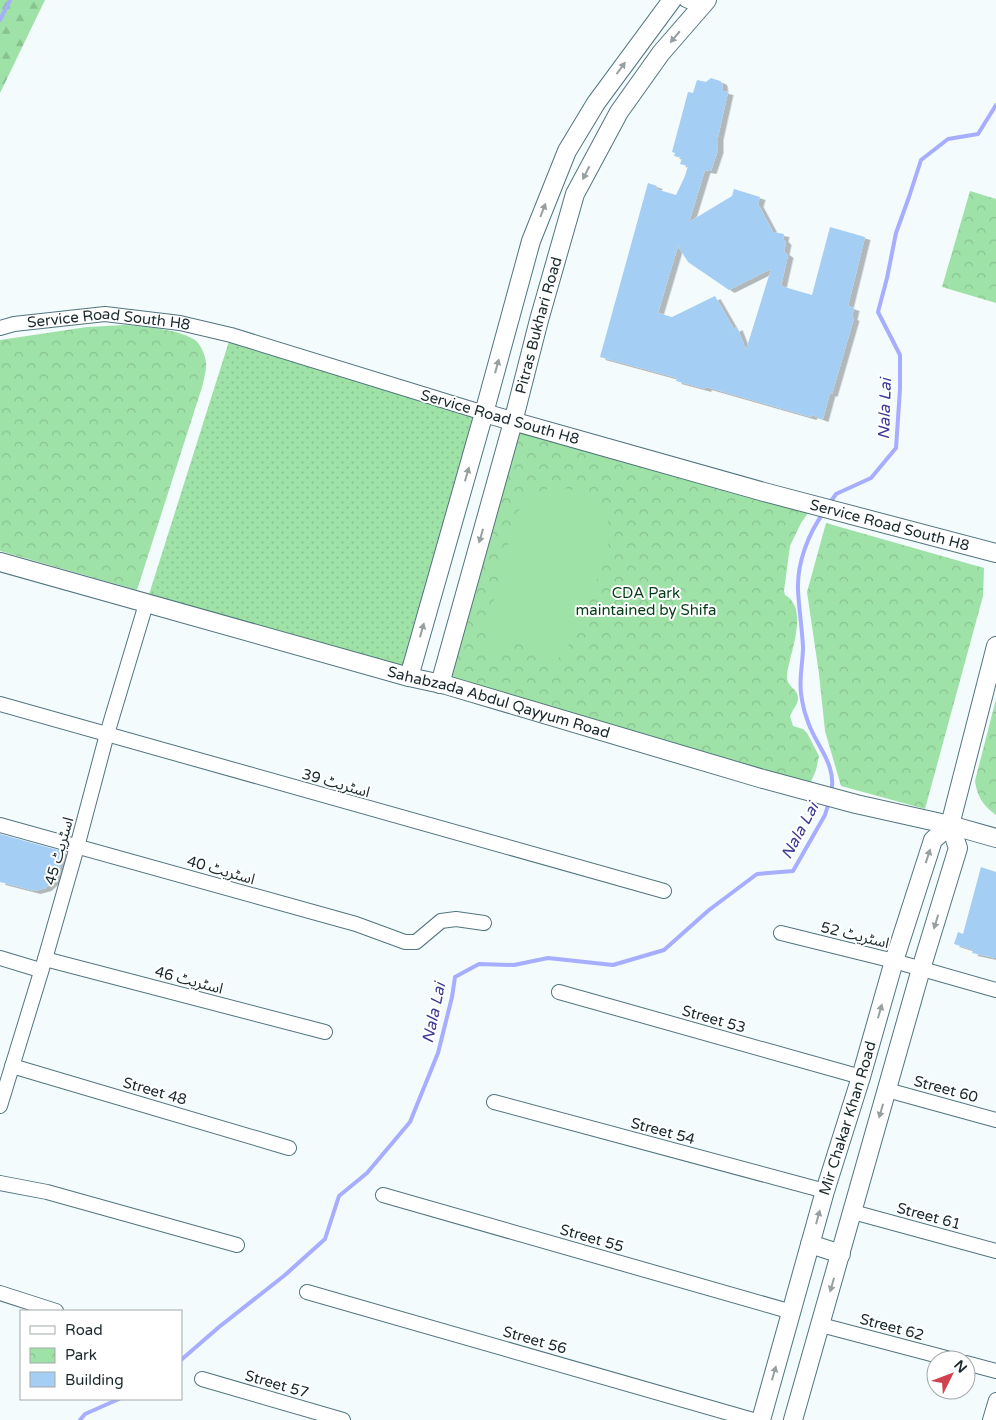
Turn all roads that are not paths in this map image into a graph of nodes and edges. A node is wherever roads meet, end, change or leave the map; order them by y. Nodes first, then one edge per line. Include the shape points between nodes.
1 (672, 0) edge
2 (698, 2) edge
3 (0, 328) edge
4 (484, 413) junction
5 (513, 422) junction
6 (996, 553) edge
7 (0, 562) edge
8 (146, 604) junction
9 (996, 646) edge
10 (409, 677) junction
11 (440, 684) junction
12 (0, 704) edge
13 (107, 734) junction
14 (0, 825) edge
15 (950, 825) junction
16 (996, 838) edge
17 (77, 847) junction
18 (664, 891) dead end
19 (484, 923) dead end
20 (781, 933) dead end
21 (0, 958) edge
22 (894, 962) junction
23 (43, 964) junction
24 (921, 969) junction
25 (996, 990) edge
26 (559, 992) dead end
27 (324, 1032) dead end
28 (7, 1074) edge
29 (861, 1077) junction
30 (887, 1090) junction
31 (494, 1102) dead end
32 (0, 1106) edge
33 (996, 1120) edge
34 (289, 1148) dead end
35 (0, 1183) edge
36 (825, 1191) junction
37 (383, 1195) dead end
38 (853, 1212) junction
39 (810, 1244) junction
40 (237, 1245) dead end
41 (996, 1251) edge
42 (841, 1254) junction
43 (307, 1292) dead end
44 (0, 1294) edge
45 (53, 1310) edge
46 (792, 1312) junction
47 (821, 1325) junction
48 (926, 1353) edge
49 (976, 1366) edge
50 (996, 1371) edge
51 (202, 1379) dead end
52 (996, 1400) edge
53 (343, 1420) edge
54 (753, 1420) edge
55 (761, 1420) edge
56 (793, 1420) edge
57 (990, 1420) edge

4 -> 1 street, Pitras Bukhari Road via 531,242 568,151 596,103
2 -> 5 street, Pitras Bukhari Road via 619,112 575,194
3 - 4 street, Service Road South H8 via 105,314 180,323 231,335
4 - 5 street, Service Road South H8
10 -> 4 street, Pitras Bukhari Road
5 - 6 street, Service Road South H8
5 -> 11 street, Pitras Bukhari Road
7 - 8 street, Sahabzada Abdul Qayyum Road
8 - 10 street, Sahabzada Abdul Qayyum Road
8 - 13 street, اسٹریٹ 45
9 - 15 street
10 - 11 street, Sahabzada Abdul Qayyum Road
11 - 15 street, Sahabzada Abdul Qayyum Road via 763,779
12 - 13 street, اسٹریٹ 39
13 - 17 street, اسٹریٹ 45
13 - 18 street, اسٹریٹ 39
14 - 17 street, اسٹریٹ 40
15 - 16 street, Sahabzada Abdul Qayyum Road
22 -> 15 street, Mir Chakar Khan Road via 933,840
15 -> 24 street, Mir Chakar Khan Road via 958,848
17 - 19 street, اسٹریٹ 40 via 356,924 405,942 416,942 441,921 456,919
17 - 23 street, اسٹریٹ 45
20 - 22 street, اسٹریٹ 52
21 - 23 street, اسٹریٹ 46
22 - 24 street, اسٹریٹ 52
29 -> 22 street, Mir Chakar Khan Road
23 - 27 street, اسٹریٹ 46
23 - 28 street, اسٹریٹ 45
24 - 25 street, اسٹریٹ 52
24 - 30 street, Mir Chakar Khan Road
26 - 29 street, Street 53
28 - 32 street, اسٹریٹ 45
28 - 34 street, Street 48
29 - 36 street, Mir Chakar Khan Road
30 - 33 street, Street 60
30 -> 38 street, Mir Chakar Khan Road
31 - 36 street, Street 54
35 - 40 street via 47,1192
39 -> 36 street, Mir Chakar Khan Road
37 - 46 street, Street 55
38 - 41 street, Street 61
38 - 42 street, Mir Chakar Khan Road
39 - 42 street
39 - 46 street, Mir Chakar Khan Road
42 -> 47 street, Mir Chakar Khan Road
43 - 54 street, Street 56
44 - 45 street
55 -> 46 street, Mir Chakar Khan Road
47 - 48 street, Street 62
47 - 56 street, Mir Chakar Khan Road
49 - 50 street
51 - 53 street, Street 57
52 - 57 street

